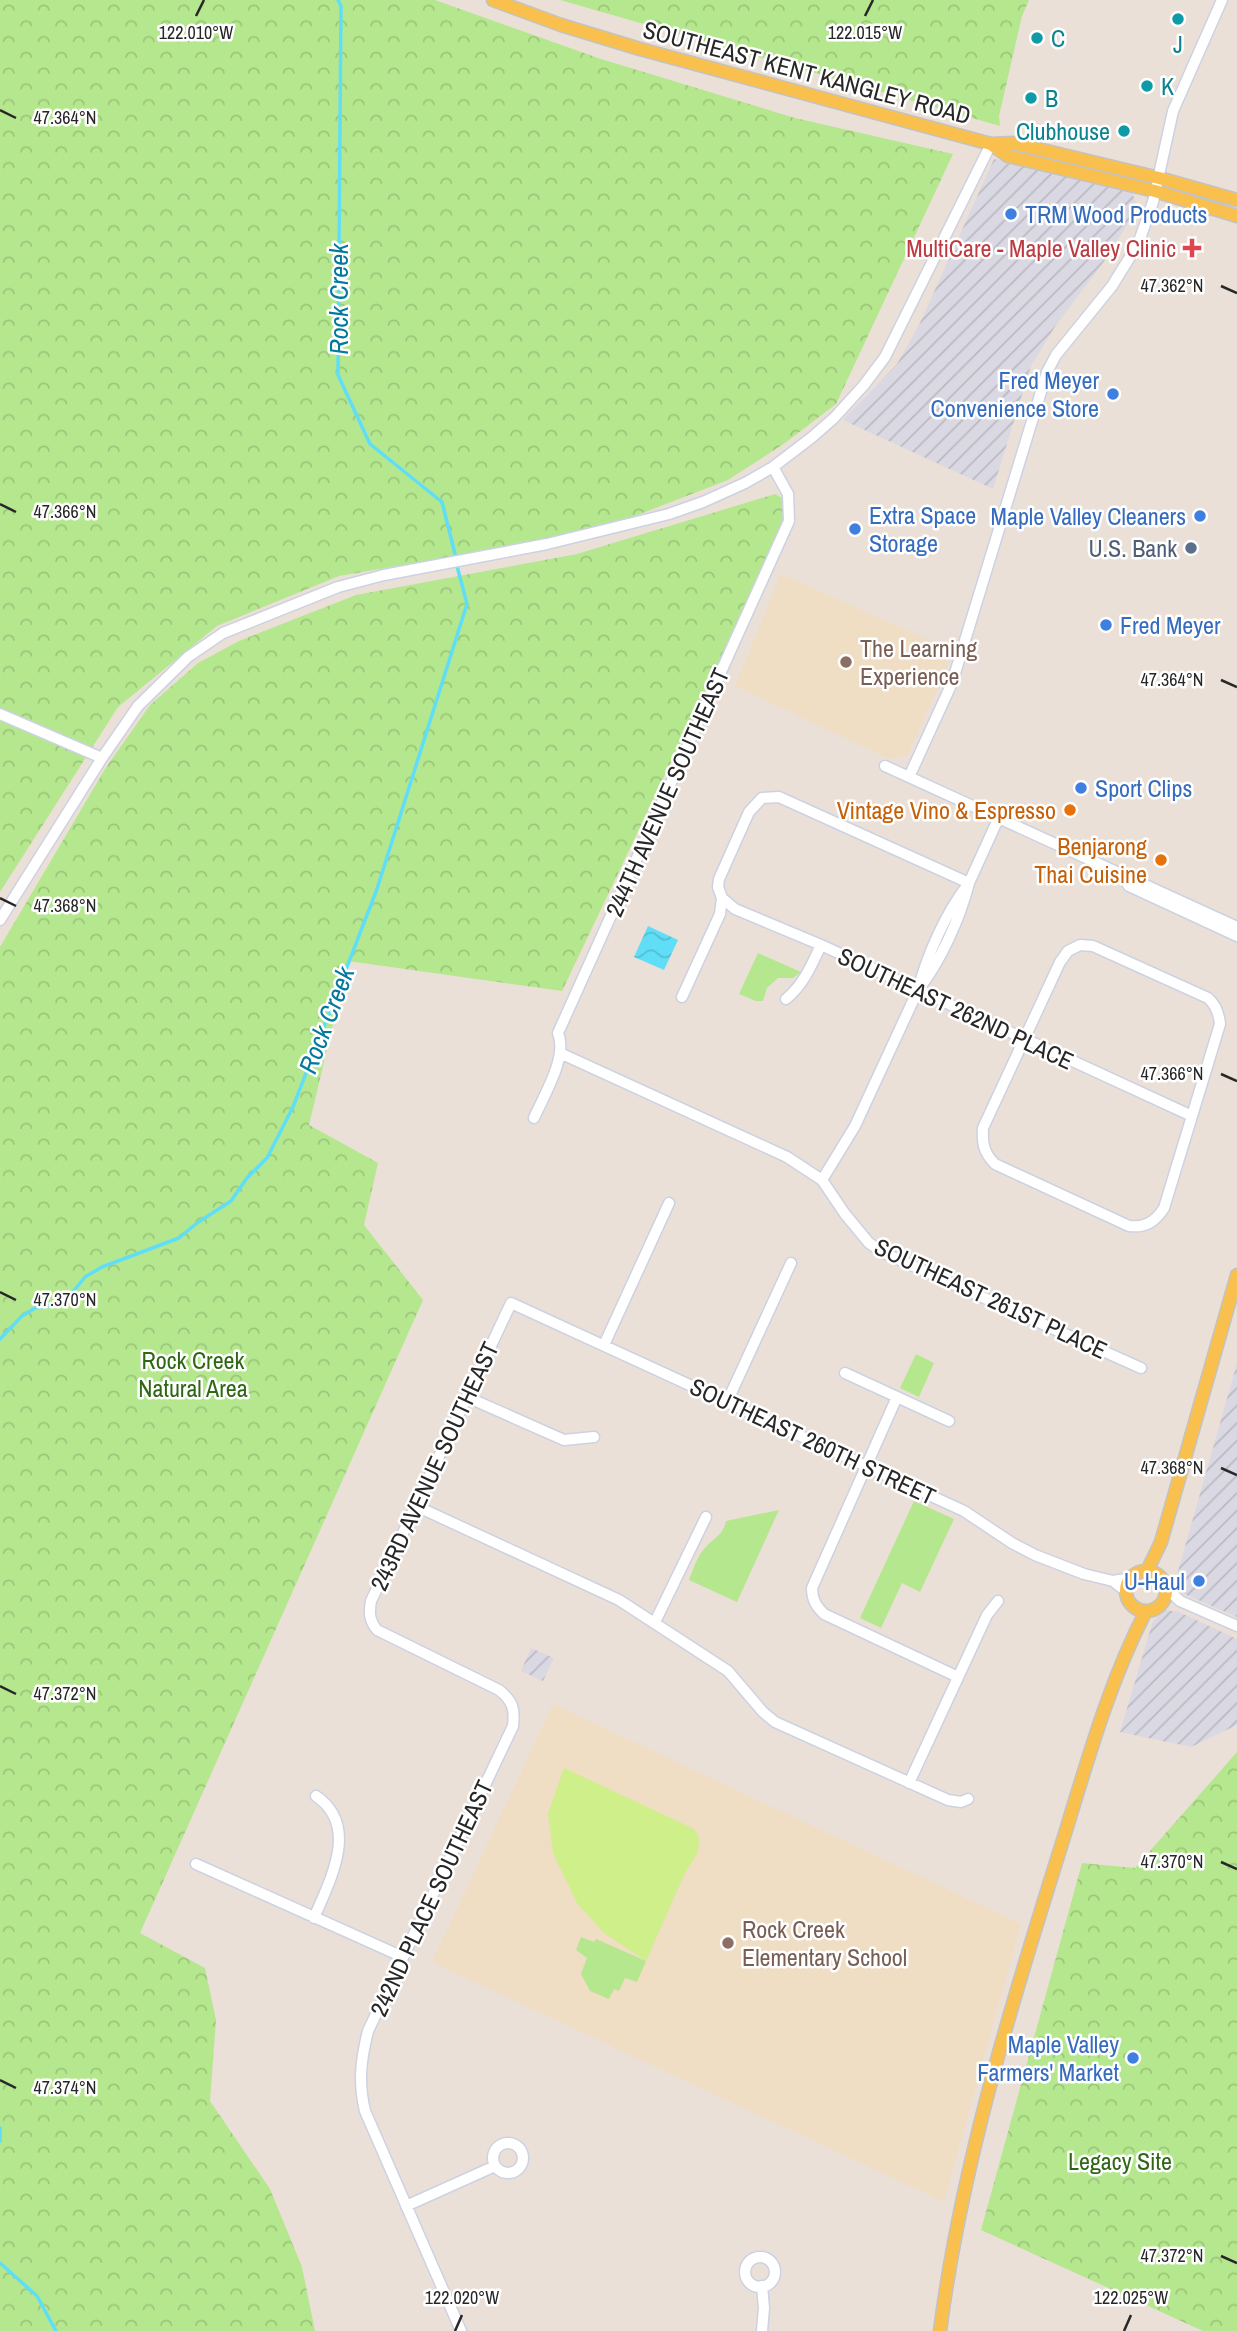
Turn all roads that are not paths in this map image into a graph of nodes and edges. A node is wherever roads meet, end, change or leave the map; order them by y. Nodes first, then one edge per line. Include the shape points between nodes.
1 (493, 0) edge
2 (1222, 0) edge
3 (991, 144) junction
4 (1157, 185) junction
5 (1237, 200) edge
6 (1237, 216) edge
7 (773, 467) junction
8 (0, 714) edge
9 (102, 758) junction
10 (885, 766) dead end
11 (909, 777) junction
12 (999, 817) junction
13 (1119, 872) junction
14 (969, 883) junction
15 (722, 898) junction
16 (0, 920) edge
17 (1237, 927) edge
18 (1237, 936) edge
19 (821, 945) junction
20 (918, 990) junction
21 (681, 997) dead end
22 (786, 999) dead end
23 (1024, 1039) junction
24 (562, 1054) junction
25 (1192, 1116) junction
26 (534, 1118) dead end
27 (822, 1180) junction
28 (669, 1203) dead end
29 (791, 1262) dead end
30 (1237, 1275) edge
31 (511, 1303) joint
32 (604, 1345) junction
33 (1141, 1368) dead end
34 (845, 1373) dead end
35 (467, 1397) junction
36 (897, 1397) junction
37 (727, 1402) junction
38 (949, 1420) dead end
39 (594, 1437) dead end
40 (867, 1466) junction
41 (416, 1506) junction
42 (706, 1517) dead end
43 (1152, 1573) junction
44 (1131, 1578) junction
45 (1113, 1581) junction
46 (1126, 1591) junction
47 (1165, 1594) junction
48 (998, 1601) dead end
49 (1141, 1610) junction
50 (655, 1622) junction
51 (1237, 1626) edge
52 (958, 1676) junction
53 (515, 1710) joint
54 (909, 1783) junction
55 (316, 1796) dead end
56 (968, 1799) dead end
57 (196, 1864) dead end
58 (314, 1918) junction
59 (403, 1957) junction
60 (495, 2166) dead end
61 (406, 2206) junction
62 (762, 2286) dead end
63 (461, 2331) edge
64 (762, 2331) edge
65 (940, 2331) edge

1 - 3 main road, SOUTHEAST KENT KANGLEY ROAD via 640,49
2 - 4 street via 1173,111
3 - 4 main road, SOUTHEAST KENT KANGLEY ROAD via 1013,143
3 - 7 street via 884,357 834,418
4 - 5 main road, SOUTHEAST KENT KANGLEY ROAD
4 - 6 main road, SOUTHEAST KENT KANGLEY ROAD
4 - 11 street via 1147,221 1127,262 1047,372 952,683
7 - 9 street via 723,494 668,514 338,587 223,633 188,657 149,694
7 - 24 street, 244TH AVENUE SOUTHEAST via 788,494 789,521 558,1033
8 - 9 street
9 - 16 street
10 - 11 street
11 - 12 street
12 - 13 street
12 - 14 street
13 - 17 street
13 - 18 street via 1129,886
14 - 15 street via 779,797 762,798 749,812 719,879
14 - 20 street via 931,974
15 - 19 street, SOUTHEAST 262ND PLACE via 735,909
15 - 21 street via 720,914
19 - 20 street, SOUTHEAST 262ND PLACE
19 - 22 street via 804,981
20 - 23 street, SOUTHEAST 262ND PLACE
20 - 27 street via 855,1126
23 - 25 street, SOUTHEAST 262ND PLACE
23 - 25 street via 1060,962 1080,945 1093,946 1208,998 1220,1024
23 - 25 street via 982,1128 986,1155 995,1164 1129,1226 1146,1226 1164,1208
24 - 26 street, 244TH AVENUE SOUTHEAST
24 - 27 street, SOUTHEAST 261ST PLACE via 787,1157
27 - 33 street, SOUTHEAST 261ST PLACE via 861,1233 884,1252
28 - 32 street
29 - 37 street
30 - 43 main road
31 - 32 street, SOUTHEAST 260TH STREET
31 - 35 street, 243RD AVENUE SOUTHEAST
32 - 37 street, SOUTHEAST 260TH STREET
34 - 36 street
35 - 39 street via 564,1440
35 - 41 street, 243RD AVENUE SOUTHEAST
36 - 38 street
36 - 40 street
37 - 40 street, SOUTHEAST 260TH STREET
40 - 45 street, SOUTHEAST 260TH STREET via 964,1511 1035,1555
40 - 52 street via 812,1588 814,1601 824,1614
41 - 50 street via 619,1600
41 - 53 street, 243RD AVENUE SOUTHEAST via 372,1601 371,1622 377,1630 499,1690 510,1698
42 - 50 street
43 - 44 main road via 1141,1572
43 - 47 main road via 1162,1578
44 - 45 street, SOUTHEAST 260TH STREET
44 - 46 main road
45 - 46 street, SOUTHEAST 260TH STREET
46 - 49 main road
47 - 49 main road via 1157,1608
47 - 51 street
48 - 52 street
49 - 65 main road via 1092,1748 983,2112 947,2274
50 - 54 street via 728,1671 775,1722
52 - 54 street
53 - 59 street, 242ND PLACE SOUTHEAST via 513,1726
54 - 56 street via 948,1800
55 - 58 street via 329,1807 339,1833 333,1873
57 - 58 street
58 - 59 street
59 - 61 street, 242ND PLACE SOUTHEAST via 368,2031 360,2091
60 - 61 street
61 - 63 street
62 - 64 street

